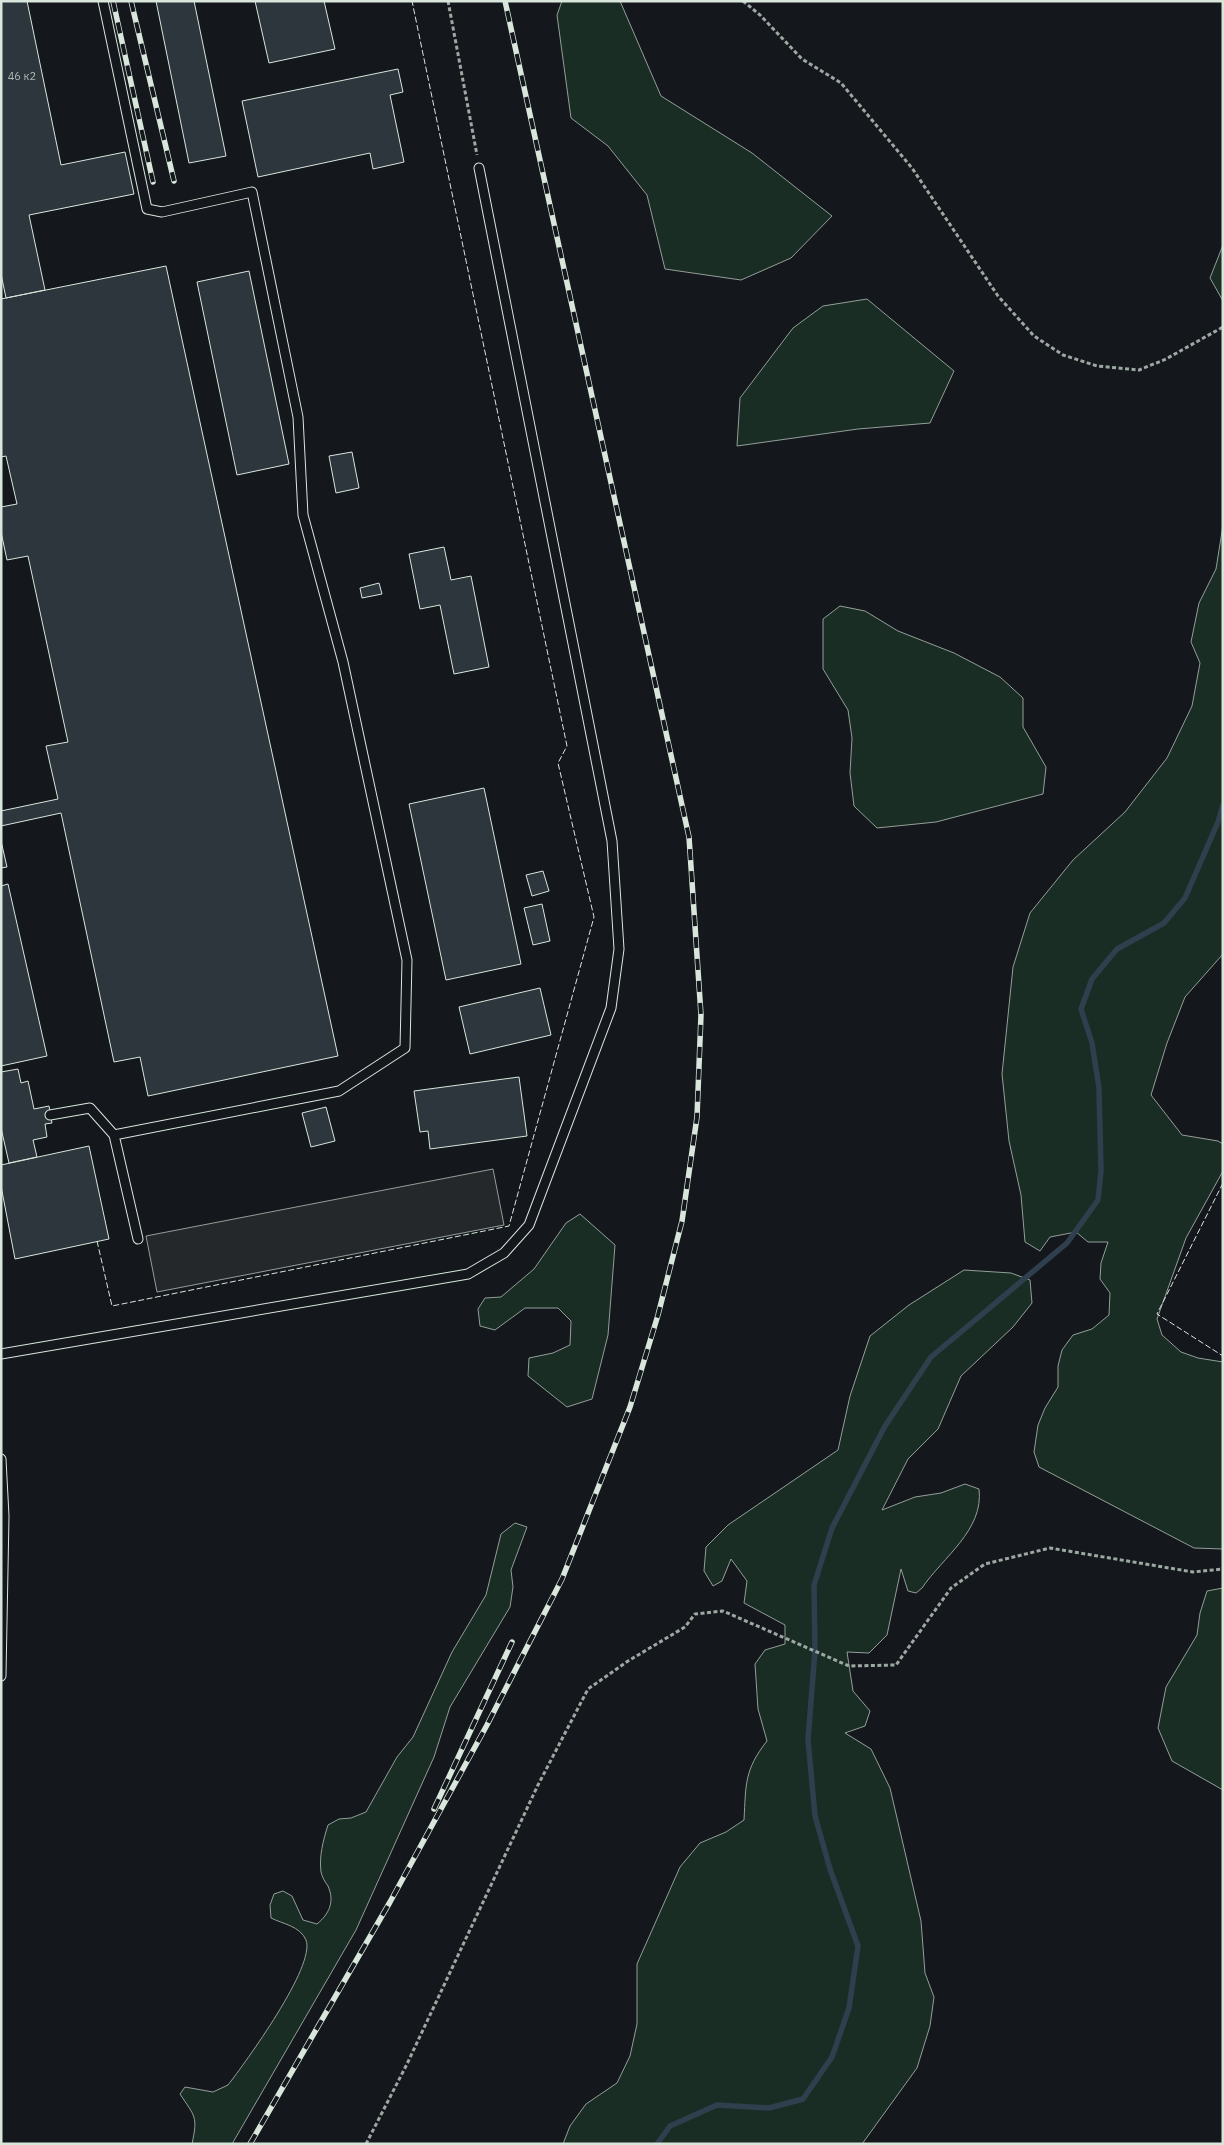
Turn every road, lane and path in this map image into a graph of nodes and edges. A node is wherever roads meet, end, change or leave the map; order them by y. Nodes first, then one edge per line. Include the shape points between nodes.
1 (103, 1) edge
2 (448, 1) edge
3 (743, 1) edge
4 (479, 168) joint
5 (1223, 327) edge
6 (50, 1115) dead end
7 (114, 1135) junction
8 (138, 1239) dead end
9 (1, 1354) edge
10 (1, 1459) edge
11 (3, 1516) edge
12 (1223, 1569) edge
13 (2, 1634) edge
14 (1, 1676) edge
15 (366, 2144) edge

1 - 7 lane via 147,209 162,212 252,192 298,417 303,514 343,662 407,960 405,1048 338,1091
2 - 4 path
3 - 5 path via 802,59 841,83 912,168 998,296 1034,336 1063,355 1097,366 1139,370 1166,359
4 - 9 lane via 612,841 619,949 611,1008 529,1225 504,1254 468,1274
6 - 7 lane via 90,1108
7 - 8 lane
10 - 11 lane
11 - 13 lane
12 - 15 path via 1193,1572 1050,1548 985,1564 951,1588 896,1665 849,1666 723,1611 695,1614 685,1627 588,1689 538,1785 408,2064
13 - 14 lane

